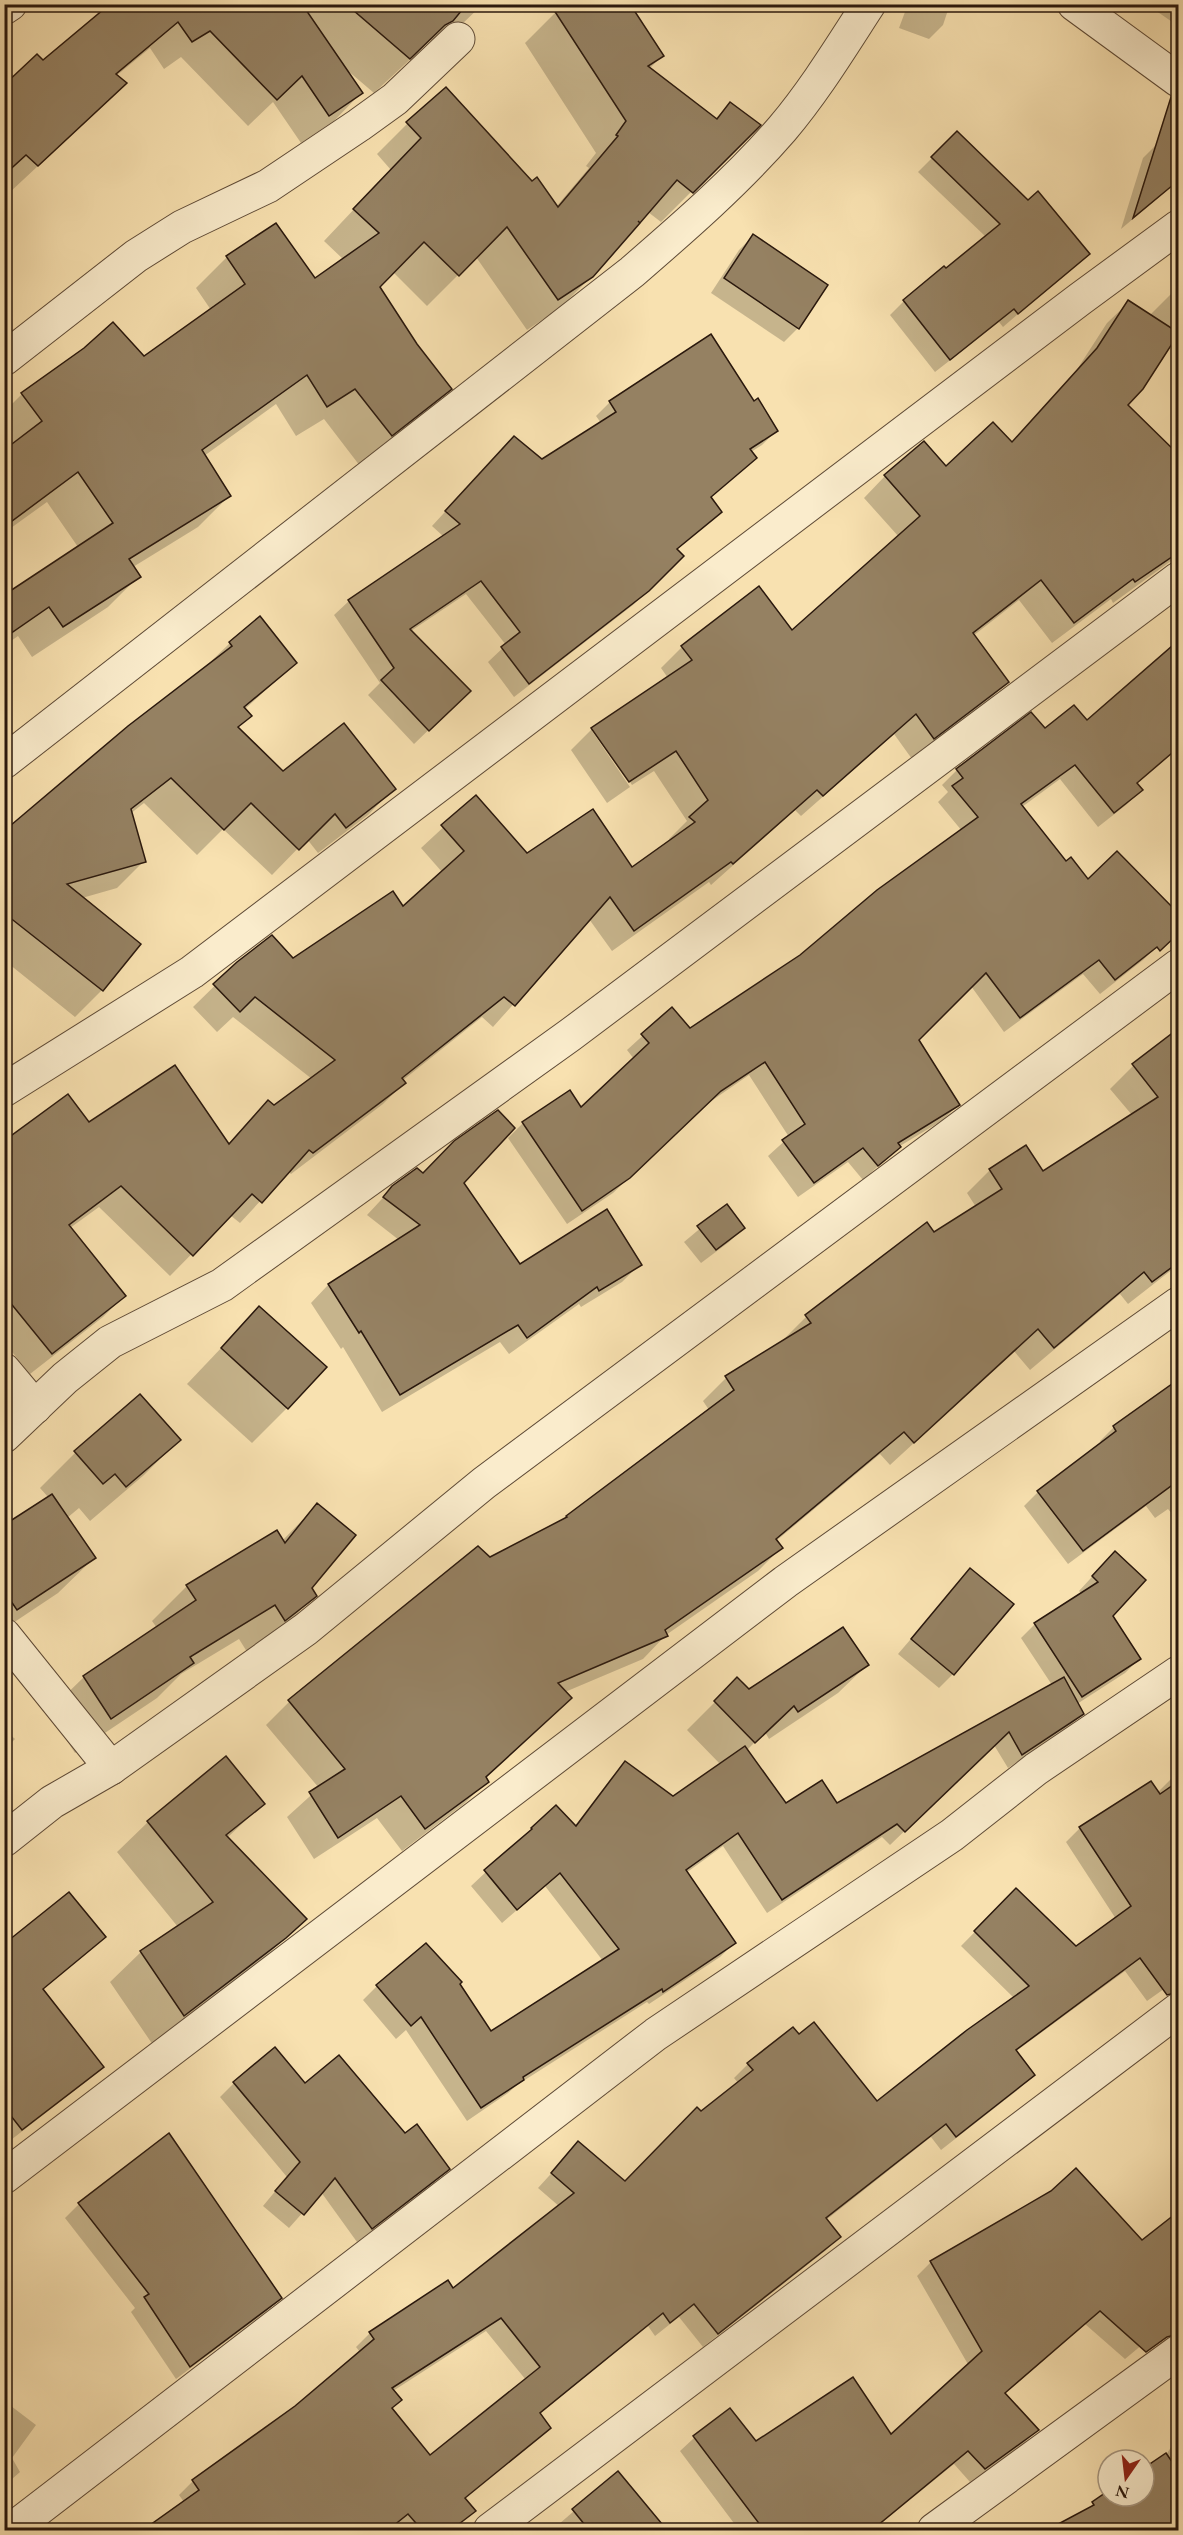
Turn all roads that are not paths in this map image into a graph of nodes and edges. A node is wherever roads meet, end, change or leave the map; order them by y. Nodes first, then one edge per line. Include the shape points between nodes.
1 (9, 4) edge
2 (869, 4) edge
3 (1074, 4) edge
4 (4, 8) edge
5 (458, 39) dead end
6 (1179, 80) edge
7 (1179, 227) edge
8 (4, 359) edge
9 (1179, 579) edge
10 (4, 762) edge
11 (1179, 966) edge
12 (4, 1090) edge
13 (1179, 1304) edge
14 (4, 1370) edge
15 (35, 1407) junction
16 (4, 1436) edge
17 (4, 1635) edge
18 (1179, 1673) edge
19 (111, 1768) junction
20 (4, 1840) edge
21 (1179, 2010) edge
22 (4, 2177) edge
23 (1179, 2352) edge
24 (11, 2530) edge
25 (490, 2530) edge
26 (934, 2530) edge

1 - 4 street
2 - 10 street via 812,91 781,130 682,229
3 - 6 street
5 - 8 street via 395,99 359,125 268,186 163,238
7 - 12 street via 192,972
9 - 15 street via 570,1035 222,1285 110,1342
11 - 19 street via 484,1484 306,1629
13 - 22 street via 785,1582
14 - 15 street
15 - 16 street
17 - 19 street
18 - 24 street via 1036,1769 952,1835 656,2034
19 - 20 street via 52,1802
21 - 25 street
23 - 26 street

